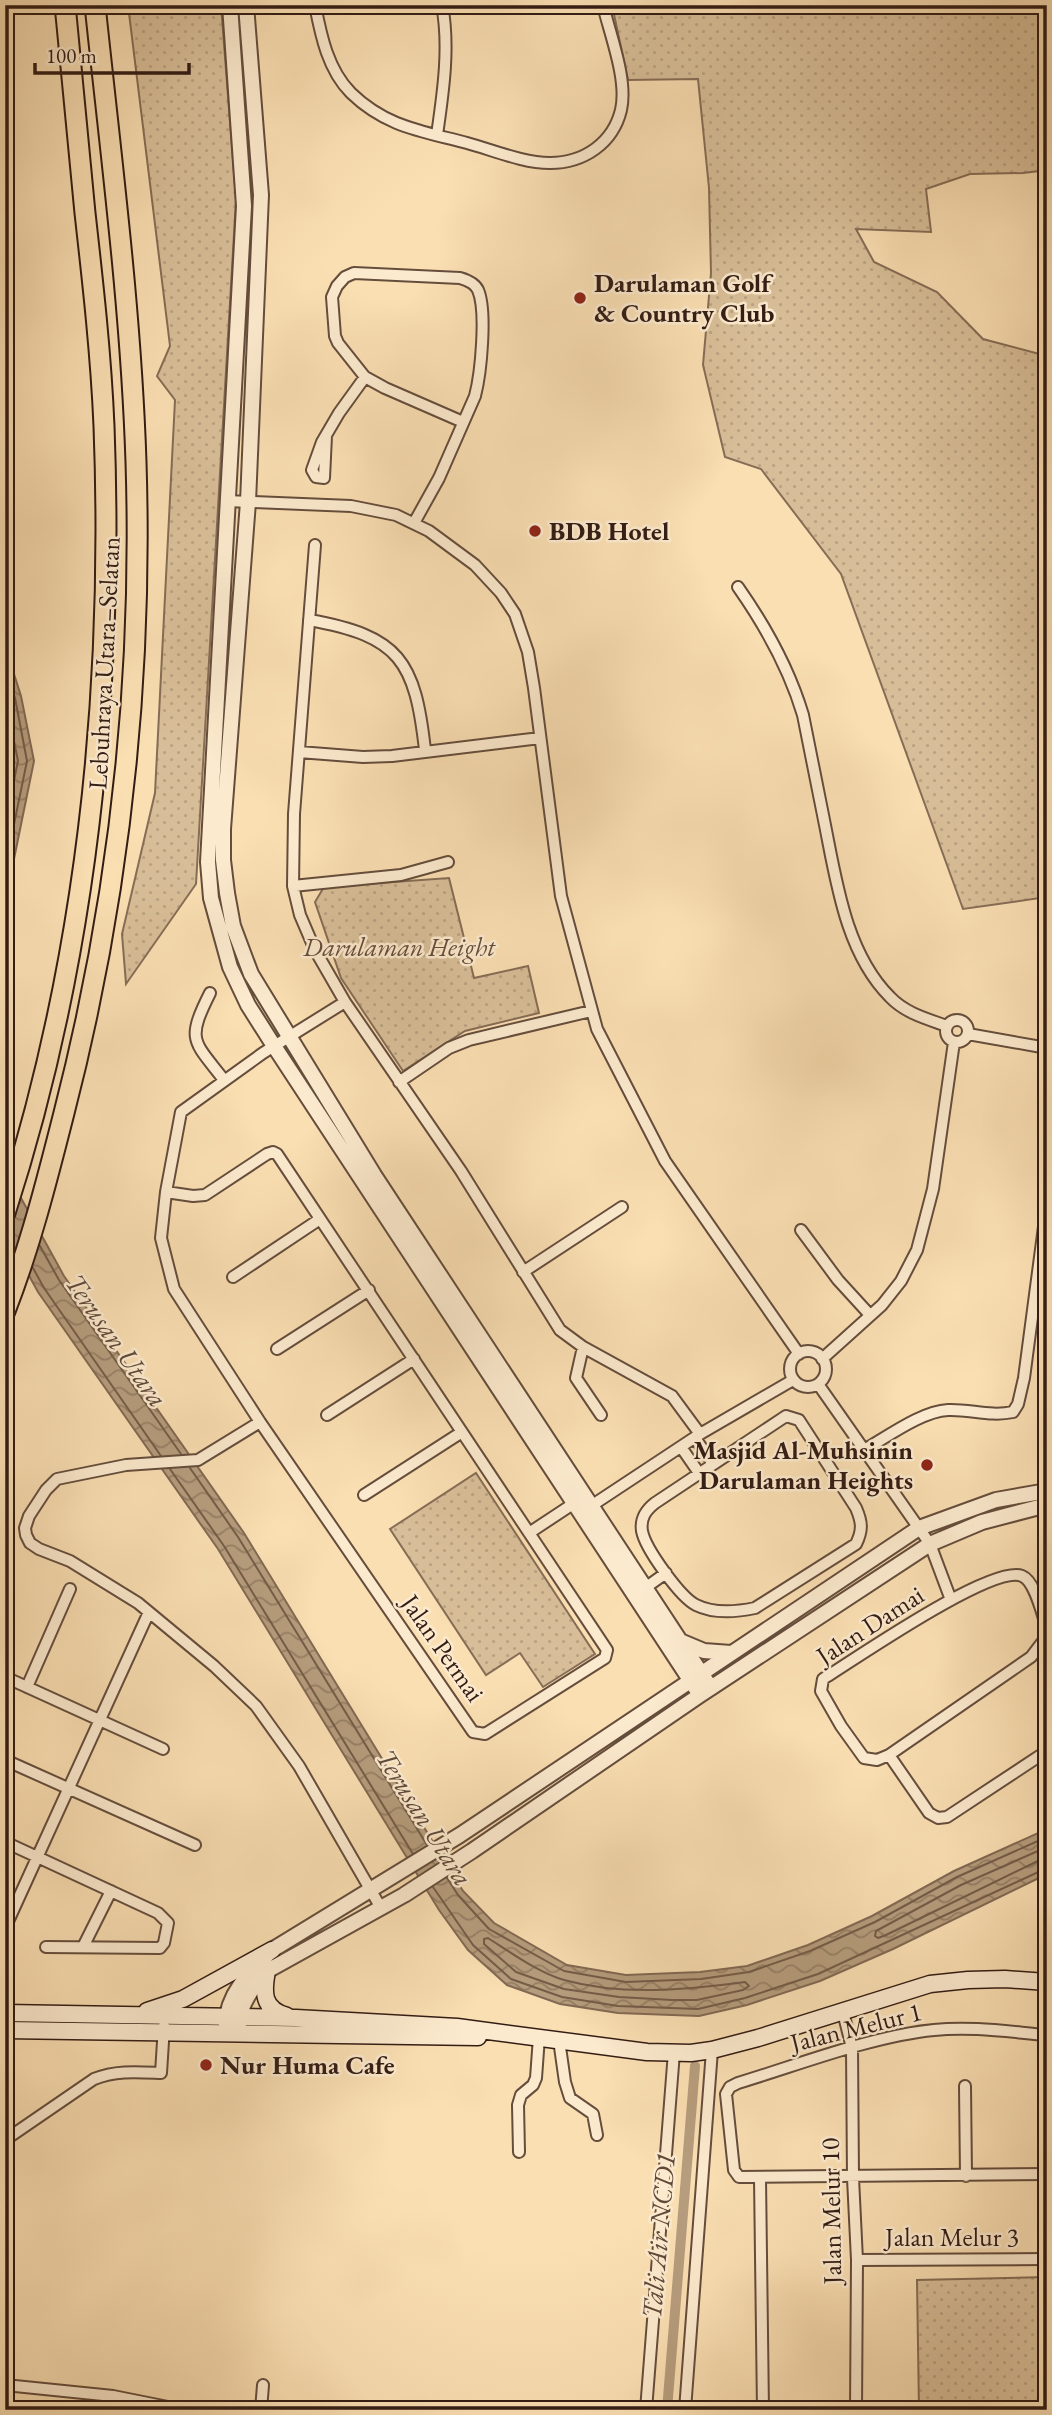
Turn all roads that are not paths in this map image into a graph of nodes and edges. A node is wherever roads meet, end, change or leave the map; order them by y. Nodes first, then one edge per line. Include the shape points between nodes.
1 (65, 5) edge
2 (95, 5) edge
3 (230, 5) edge
4 (246, 5) edge
5 (315, 5) edge
6 (442, 5) edge
7 (603, 5) edge
8 (437, 135) junction
9 (365, 377) junction
10 (463, 422) junction
11 (326, 436) dead end
12 (228, 501) junction
13 (248, 502) junction
14 (414, 523) junction
15 (315, 545) dead end
16 (738, 587) dead end
17 (309, 620) junction
18 (540, 738) junction
19 (425, 750) junction
20 (299, 752) junction
21 (448, 862) dead end
22 (293, 886) junction
23 (210, 993) dead end
24 (345, 1002) junction
25 (591, 1011) junction
26 (947, 1026) junction
27 (968, 1034) junction
28 (289, 1037) junction
29 (954, 1042) junction
30 (274, 1046) junction
31 (1047, 1048) edge
32 (224, 1080) junction
33 (399, 1082) junction
34 (166, 1192) junction
35 (1047, 1204) edge
36 (622, 1207) dead end
37 (5, 1213) edge
38 (320, 1219) junction
39 (801, 1230) dead end
40 (523, 1272) junction
41 (233, 1277) dead end
42 (369, 1290) junction
43 (8, 1303) edge
44 (870, 1315) junction
45 (583, 1347) junction
46 (277, 1349) dead end
47 (799, 1354) junction
48 (414, 1359) junction
49 (822, 1359) junction
50 (793, 1380) junction
51 (818, 1384) junction
52 (327, 1415) dead end
53 (600, 1415) dead end
54 (260, 1422) junction
55 (462, 1432) junction
56 (698, 1436) junction
57 (681, 1447) junction
58 (864, 1450) junction
59 (713, 1464) junction
60 (699, 1473) junction
61 (1047, 1491) edge
62 (364, 1495) dead end
63 (582, 1505) junction
64 (1047, 1506) edge
65 (919, 1528) junction
66 (529, 1533) junction
67 (930, 1544) junction
68 (666, 1573) junction
69 (70, 1588) dead end
70 (645, 1588) junction
71 (951, 1600) junction
72 (149, 1612) junction
73 (1047, 1628) edge
74 (1047, 1636) edge
75 (679, 1641) junction
76 (731, 1653) junction
77 (5, 1677) edge
78 (695, 1677) junction
79 (27, 1687) junction
80 (705, 1691) junction
81 (100, 1719) junction
82 (163, 1749) dead end
83 (1047, 1751) edge
84 (889, 1755) junction
85 (5, 1759) edge
86 (68, 1790) junction
87 (5, 1842) edge
88 (195, 1845) dead end
89 (38, 1857) junction
90 (111, 1891) junction
91 (372, 1891) junction
92 (381, 1908) junction
93 (6, 1926) edge
94 (46, 1947) dead end
95 (83, 1947) junction
96 (272, 1950) junction
97 (267, 1971) junction
98 (1047, 1982) edge
99 (843, 2011) junction
100 (5, 2013) edge
101 (132, 2016) junction
102 (296, 2018) junction
103 (164, 2024) junction
104 (233, 2025) junction
105 (5, 2030) edge
106 (1047, 2035) edge
107 (531, 2036) junction
108 (559, 2040) junction
109 (852, 2048) junction
110 (712, 2050) junction
111 (674, 2052) junction
112 (965, 2085) dead end
113 (597, 2135) dead end
114 (5, 2140) edge
115 (519, 2152) dead end
116 (1047, 2174) edge
117 (966, 2176) junction
118 (760, 2178) junction
119 (853, 2178) junction
120 (1047, 2259) edge
121 (857, 2260) junction
122 (5, 2385) edge
123 (263, 2385) dead end
124 (1047, 2390) edge
125 (183, 2410) edge
126 (261, 2410) edge
127 (646, 2410) edge
128 (685, 2410) edge
129 (763, 2410) edge
130 (856, 2410) edge
131 (1041, 2410) edge

1 - 37 highway, Lebuhraya Utara–Selatan via 104,426 102,684 94,790 69,958
2 - 43 highway, Lebuhraya Utara–Selatan via 133,405 137,588 132,702 121,822 82,1045 44,1193
3 - 12 street via 244,206
4 - 13 street via 261,195
5 - 8 street via 328,57 350,92 385,120
6 - 8 street via 444,85
7 - 8 street via 622,101 613,131 594,152 550,163
9 - 10 street
9 - 10 street via 335,336 332,297 345,277 364,272 466,280 478,291 482,334 477,387
9 - 11 street
10 - 14 street
12 - 13 street
12 - 30 street via 208,829 211,898 230,967
13 - 14 street via 373,509
13 - 28 street via 223,860 238,938 251,974
14 - 18 street via 475,565 515,614 528,652
15 - 17 street
16 - 26 street via 762,622 795,691 842,901 861,955 890,998
17 - 19 street via 356,630 394,654 415,688
17 - 20 street
18 - 19 street
18 - 25 street via 561,897
19 - 20 street via 363,757
20 - 22 street
21 - 22 street via 401,875
22 - 24 street via 315,950
23 - 32 street via 197,1019 195,1036
24 - 28 street, Jalan Permai
24 - 33 street
25 - 33 street via 469,1040
25 - 47 street via 665,1161
26 - 27 street via 955,1019 963,1021
26 - 29 street via 947,1037
27 - 29 street
27 - 31 street
28 - 30 street, Jalan Permai
28 - 63 street
29 - 44 street via 922,1235 901,1281
30 - 32 street, Jalan Permai
30 - 63 street
32 - 34 street, Jalan Permai via 181,1112
33 - 40 street
34 - 38 street, Jalan Permai via 205,1195 272,1152
34 - 54 street, Jalan Permai via 160,1238 174,1289
35 - 58 street via 1024,1378 1013,1412 934,1412
36 - 40 street
38 - 41 street
38 - 42 street, Jalan Permai
39 - 44 street
40 - 45 street via 556,1325
42 - 46 street
42 - 48 street, Jalan Permai
44 - 49 street
45 - 53 street via 576,1378
45 - 56 street via 672,1396
47 - 49 street via 808,1352
47 - 50 street via 791,1363
48 - 52 street
48 - 55 street, Jalan Permai
49 - 51 street via 825,1375
50 - 51 street via 802,1387
50 - 56 street
51 - 58 street
54 - 66 street, Jalan Permai via 473,1732 479,1734 608,1654
54 - 72 street via 198,1460 141,1464 58,1479 29,1516 25,1528 30,1543 84,1569
55 - 62 street
55 - 66 street, Jalan Permai
56 - 57 street
56 - 59 street
57 - 60 street
57 - 63 street
58 - 65 street
59 - 60 street
59 - 68 street via 781,1418 796,1417 856,1508 862,1533 856,1544 755,1608 741,1611 718,1612 695,1605
60 - 68 street via 644,1515 642,1532
61 - 65 street via 996,1500
63 - 66 street
63 - 70 street
63 - 78 street
64 - 67 street via 982,1522
65 - 67 street
65 - 76 street
67 - 71 street
67 - 80 street
68 - 70 street
69 - 79 street
70 - 75 street
71 - 73 street, Jalan Damai via 998,1578 1022,1576 1031,1583
71 - 84 street, Jalan Damai via 823,1679 821,1691 864,1758 877,1760
72 - 81 street
72 - 91 street via 256,1706 299,1766
74 - 84 street via 1031,1657
75 - 76 street via 704,1651
75 - 78 street
76 - 78 street
77 - 79 street
78 - 80 street
78 - 91 street
79 - 81 street
80 - 92 street
81 - 82 street
81 - 86 street
83 - 84 street via 947,1817 938,1818 929,1813
85 - 86 street
86 - 88 street
86 - 89 street
87 - 89 street
89 - 90 street
89 - 93 street
90 - 95 street
90 - 95 street via 166,1919 164,1943 153,1949
91 - 92 street
91 - 96 street
92 - 97 street
94 - 95 street
96 - 101 main road via 183,1999
96 - 104 street via 236,1994
97 - 102 main road via 267,2003
97 - 104 street
98 - 99 main road via 993,1979 930,1984
99 - 109 street, Jalan Melur 10
99 - 110 main road
100 - 101 main road
101 - 103 main road
102 - 104 main road
102 - 107 main road
103 - 104 main road
103 - 105 main road
103 - 114 street via 161,2073 123,2072 94,2079
104 - 107 main road via 455,2038
106 - 109 street, Jalan Melur 1 via 935,2030
107 - 108 main road
107 - 115 street via 536,2078 518,2105
108 - 111 main road
108 - 113 street via 570,2098 593,2115
109 - 118 street, Jalan Melur 1 via 730,2087 726,2094 736,2174
109 - 119 street, Jalan Melur 10
110 - 111 main road
110 - 128 street
111 - 127 street
112 - 117 street
116 - 117 street
117 - 119 street
118 - 119 street
118 - 129 street
119 - 121 street, Jalan Melur 10
120 - 121 street, Jalan Melur 3
121 - 130 street, Jalan Melur 10
122 - 125 street via 113,2396
123 - 126 street
124 - 131 street

